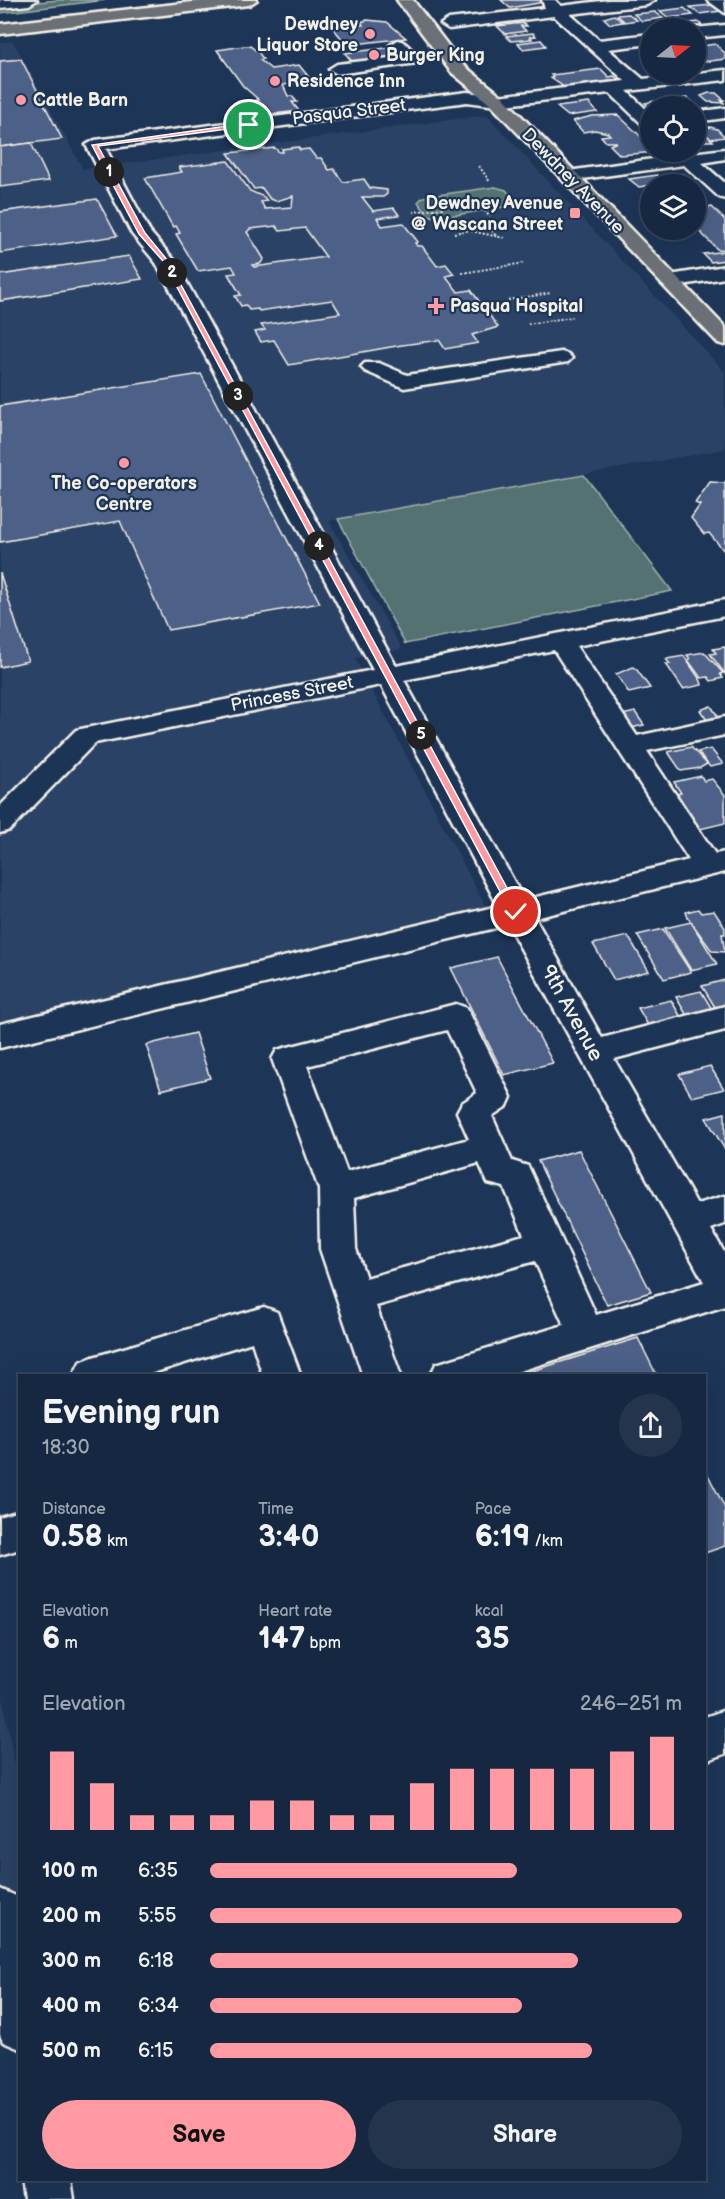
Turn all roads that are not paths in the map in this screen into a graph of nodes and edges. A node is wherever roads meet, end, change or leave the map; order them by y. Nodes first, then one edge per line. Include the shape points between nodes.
1 (22, 0) edge
2 (29, 0) edge
3 (153, 0) edge
4 (249, 0) edge
5 (405, 0) edge
6 (546, 0) edge
7 (647, 0) edge
8 (715, 0) edge
9 (0, 3) edge
10 (725, 8) edge
11 (558, 11) junction
12 (0, 18) edge
13 (445, 18) joint
14 (0, 29) edge
15 (725, 30) edge
16 (706, 32) edge
17 (640, 40) edge
18 (464, 43) dead end
19 (398, 45) dead end
20 (598, 45) junction
21 (337, 69) dead end
22 (481, 69) dead end
23 (725, 75) edge
24 (640, 86) junction
25 (615, 89) junction
26 (497, 100) junction
27 (640, 113) edge
28 (725, 113) edge
29 (706, 116) edge
30 (99, 153) joint
31 (706, 154) edge
32 (725, 154) edge
33 (645, 162) edge
34 (692, 162) edge
35 (568, 176) junction
36 (725, 193) edge
37 (725, 272) edge
38 (670, 281) junction
39 (725, 339) edge
40 (561, 358) dead end
41 (372, 367) dead end
42 (725, 608) edge
43 (560, 640) junction
44 (388, 675) junction
45 (725, 726) edge
46 (632, 746) junction
47 (0, 823) edge
48 (717, 864) edge
49 (516, 912) junction
50 (725, 1018) edge
51 (0, 1036) edge
52 (594, 1052) junction
53 (487, 1147) junction
54 (336, 1189) junction
55 (725, 1210) edge
56 (688, 1221) junction
57 (545, 1244) junction
58 (725, 1289) edge
59 (355, 1296) junction
60 (586, 1333) junction
61 (93, 1374) dead end
62 (281, 1374) edge
63 (381, 1374) edge
64 (455, 1374) edge
65 (18, 1531) edge
66 (0, 1536) edge
67 (725, 1732) edge
68 (706, 1739) edge
69 (0, 1912) edge
70 (10, 1979) edge
71 (18, 2016) edge
72 (46, 2181) edge
73 (50, 2199) edge

1 - 2 street
1 - 9 street
3 - 12 main road
4 - 14 main road
5 - 26 main road, Dewdney Avenue via 475,89
6 - 11 street
7 - 11 street
8 - 10 street
11 - 13 street
11 - 20 street
13 - 18 main road
15 - 16 street
17 - 20 street
19 - 21 street via 411,60
20 - 24 street
22 - 26 main road, Dewdney Avenue
23 - 24 street, Pasqua Street
24 - 25 street, Pasqua Street
25 - 26 street, Pasqua Street
25 - 27 street
26 - 30 street, Pasqua Street via 479,109
26 - 35 main road, Dewdney Avenue
28 - 29 street
30 - 44 street, 9th Avenue via 142,234 165,261
31 - 32 street
33 - 35 street
34 - 36 street
35 - 38 main road, Dewdney Avenue
37 - 38 street
38 - 39 main road, Dewdney Avenue
40 - 41 street via 404,382
42 - 43 street, Princess Street
43 - 44 street, Princess Street
43 - 46 street
44 - 47 street, Princess Street via 86,736
44 - 49 street, 9th Avenue
45 - 46 street
46 - 48 street
48 - 49 street
49 - 51 street
49 - 52 street, 9th Avenue
50 - 52 street
52 - 56 street, 9th Avenue
53 - 54 street
53 - 54 street via 474,1112 495,1097 456,1016 288,1059
53 - 57 street via 500,1173 516,1176
54 - 59 street via 338,1249
55 - 56 street
56 - 58 street, 9th Avenue
57 - 59 street
57 - 60 street
58 - 60 street
59 - 63 street
60 - 64 street
61 - 62 street via 264,1323
65 - 66 street
67 - 68 street
69 - 70 street
70 - 71 street
72 - 73 street

